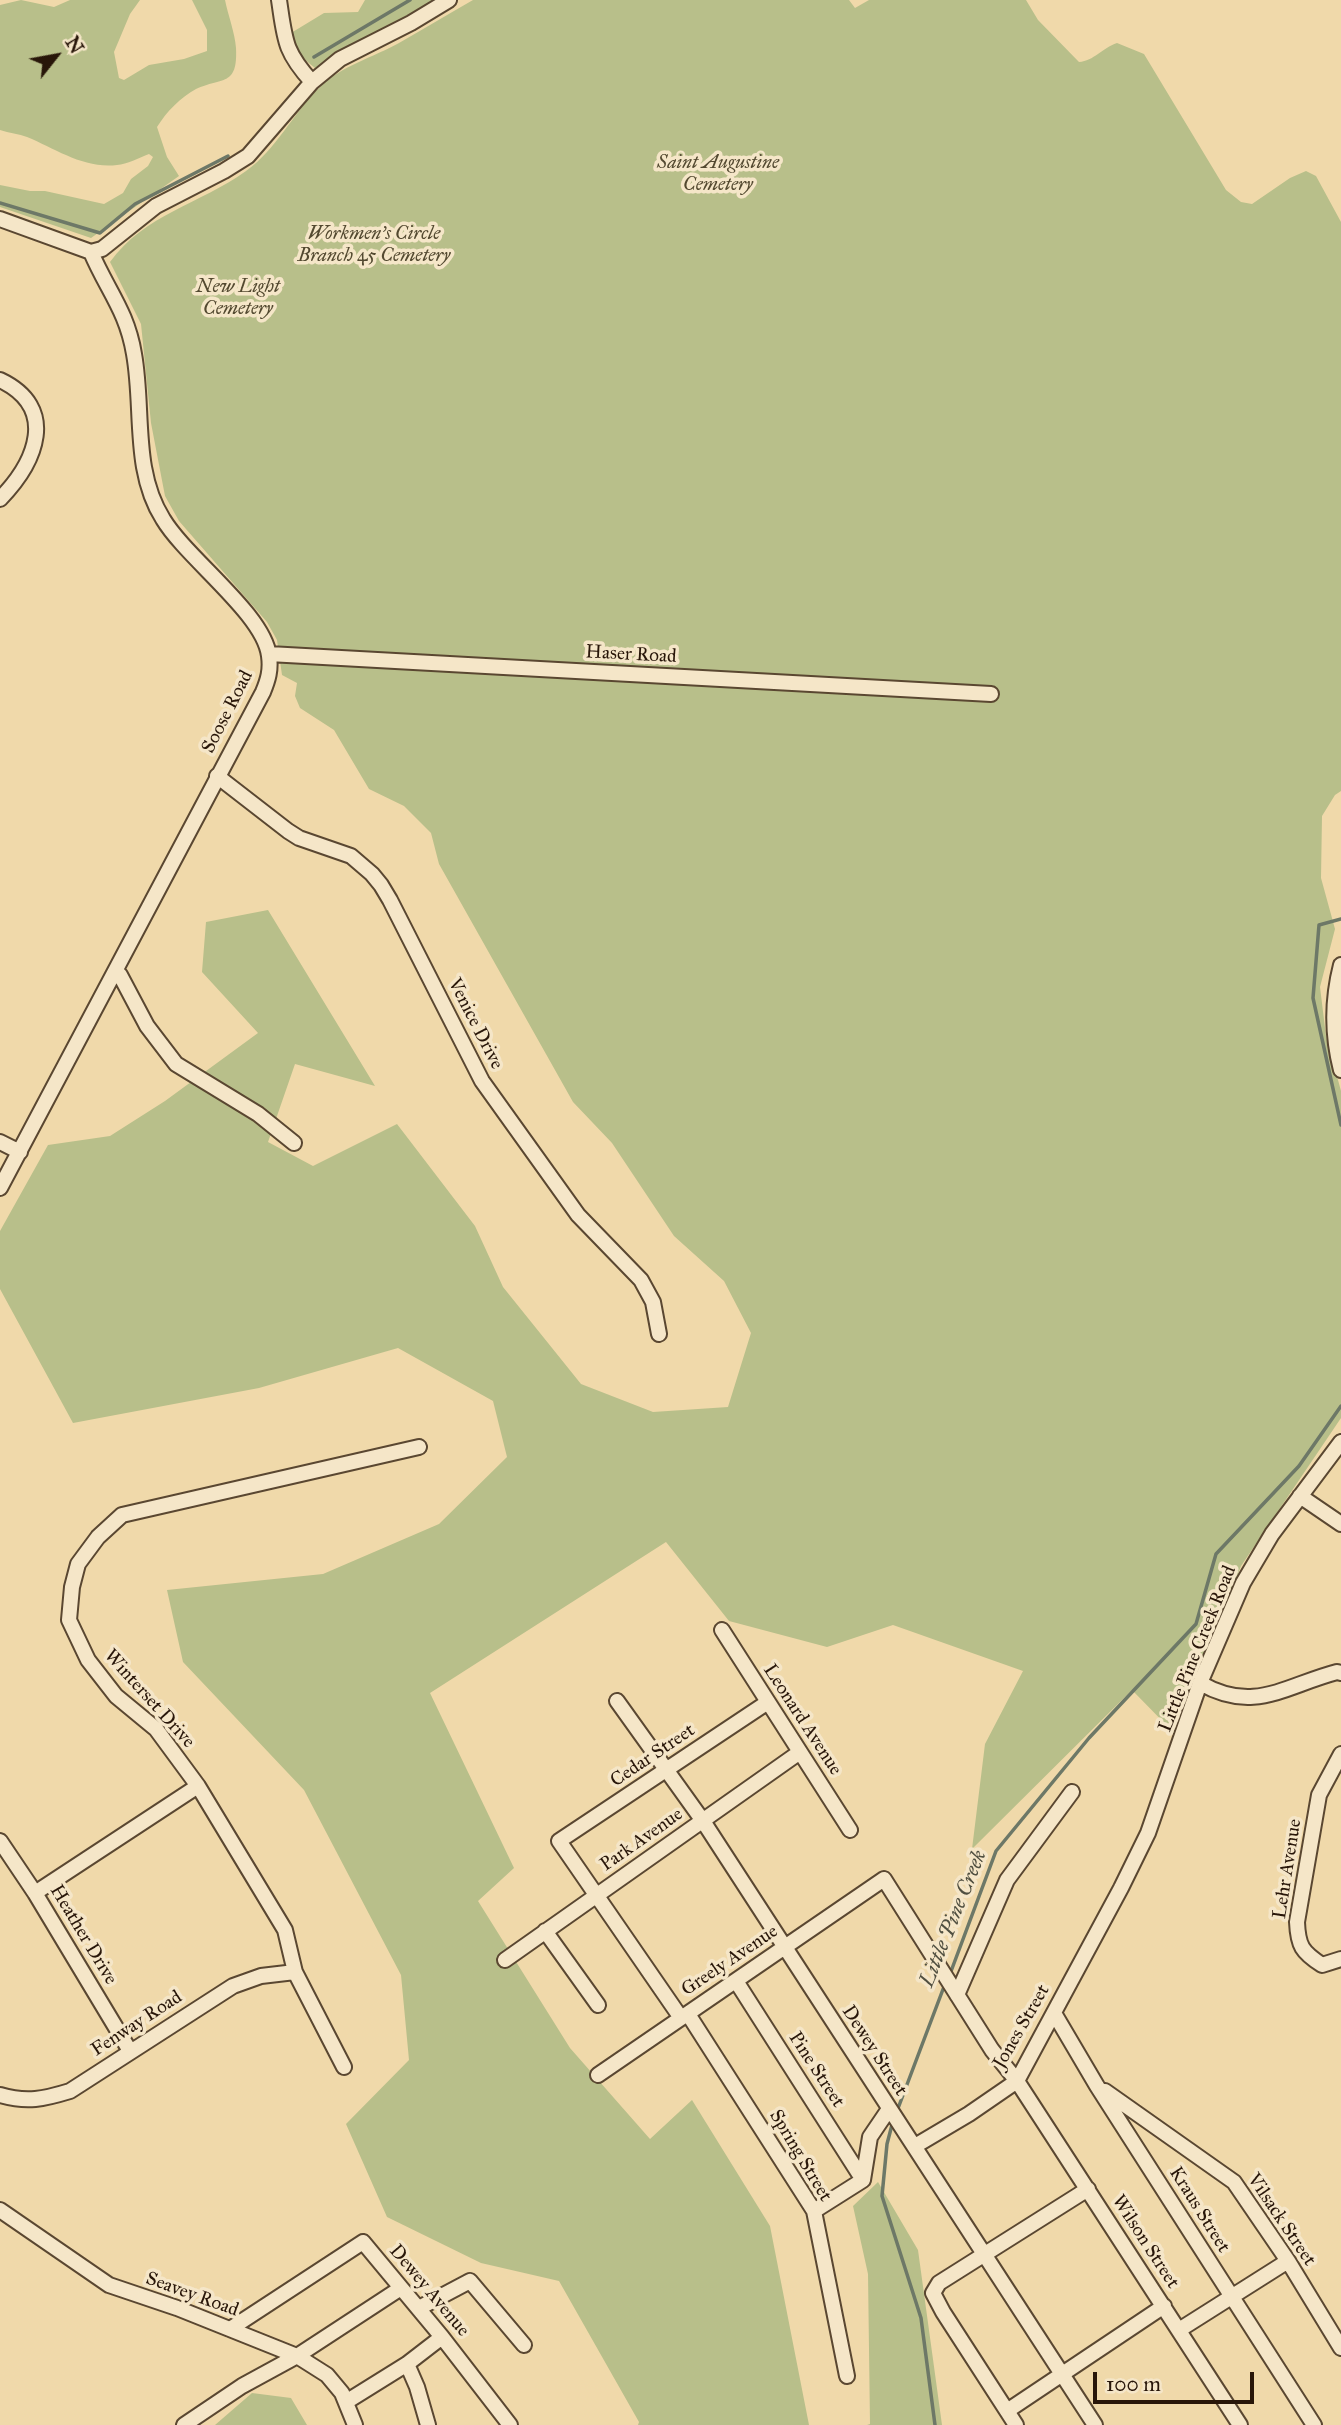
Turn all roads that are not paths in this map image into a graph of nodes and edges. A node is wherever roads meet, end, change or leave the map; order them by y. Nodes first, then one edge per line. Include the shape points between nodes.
1 (279, 0) edge
2 (449, 0) edge
3 (313, 82) junction
4 (0, 219) edge
5 (91, 252) junction
6 (0, 380) edge
7 (0, 499) edge
8 (269, 654) junction
9 (991, 694) dead end
10 (216, 776) junction
11 (1341, 965) edge
12 (115, 971) junction
13 (1341, 1070) edge
14 (0, 1142) edge
15 (294, 1143) dead end
16 (20, 1153) junction
17 (0, 1188) edge
18 (659, 1334) dead end
19 (1341, 1442) edge
20 (419, 1447) dead end
21 (1300, 1496) junction
22 (1341, 1524) edge
23 (722, 1630) dead end
24 (1341, 1673) edge
25 (1200, 1683) junction
26 (617, 1701) dead end
27 (768, 1702) junction
28 (800, 1752) junction
29 (1341, 1754) edge
30 (666, 1771) junction
31 (198, 1786) junction
32 (1072, 1792) dead end
33 (703, 1821) junction
34 (850, 1830) dead end
35 (0, 1841) edge
36 (559, 1841) joint
37 (1121, 1888) joint
38 (35, 1893) junction
39 (597, 1896) junction
40 (545, 1931) junction
41 (785, 1948) junction
42 (1341, 1959) edge
43 (505, 1960) dead end
44 (295, 1972) junction
45 (736, 1981) junction
46 (953, 1989) junction
47 (598, 2005) dead end
48 (1054, 2013) junction
49 (685, 2016) junction
50 (130, 2051) junction
51 (344, 2067) dead end
52 (598, 2075) dead end
53 (1017, 2081) junction
54 (1097, 2086) junction
55 (0, 2095) edge
56 (889, 2109) junction
57 (915, 2146) junction
58 (863, 2180) junction
59 (1088, 2189) junction
60 (0, 2210) edge
61 (814, 2211) junction
62 (983, 2255) junction
63 (1288, 2261) junction
64 (401, 2288) junction
65 (1231, 2296) junction
66 (1164, 2306) junction
67 (419, 2308) junction
68 (230, 2329) junction
69 (1179, 2330) junction
70 (442, 2337) junction
71 (524, 2345) dead end
72 (1341, 2348) edge
73 (297, 2356) junction
74 (407, 2364) junction
75 (1062, 2375) junction
76 (847, 2376) dead end
77 (346, 2402) junction
78 (1007, 2411) junction
79 (184, 2425) edge
80 (355, 2425) edge
81 (428, 2425) edge
82 (510, 2425) edge
83 (1016, 2425) edge
84 (1095, 2425) edge
85 (1240, 2425) edge
86 (1314, 2425) edge

1 - 3 street via 288,49
2 - 3 street via 354,50
3 - 5 street via 248,156 156,206 102,249
4 - 5 street
5 - 8 street, Soose Road via 116,296 130,335 145,472 156,508 178,540 258,629
6 - 7 street via 19,390 36,424 29,461
8 - 9 street, Haser Road
8 - 10 street, Soose Road via 268,681
10 - 12 street, Soose Road
10 - 18 street, Venice Drive via 288,831 352,856 372,874 495,1102 578,1215 641,1280 653,1302
11 - 13 street via 1334,1015
12 - 15 street via 176,1064 258,1114
12 - 16 street, Soose Road
14 - 16 street
16 - 17 street, Soose Road
19 - 21 street, Little Pine Creek Road
20 - 31 street, Winterset Drive via 122,1515 78,1564 69,1620 88,1660 116,1696 156,1730
21 - 22 street
21 - 25 street, Little Pine Creek Road via 1243,1583
23 - 27 street, Leonard Avenue
24 - 25 street via 1247,1699
25 - 37 street, Little Pine Creek Road via 1148,1833
26 - 30 street, Dewey Street
27 - 28 street, Leonard Avenue
27 - 30 street, Cedar Street
28 - 33 street, Park Avenue
28 - 34 street, Leonard Avenue
29 - 42 street, Lehr Avenue via 1319,1795 1297,1922 1305,1954 1322,1965
30 - 33 street, Dewey Street
30 - 36 street, Cedar Street
31 - 38 street
31 - 44 street, Winterset Drive via 285,1930
32 - 46 street via 1007,1880
33 - 39 street, Park Avenue
33 - 41 street, Dewey Street
35 - 38 street, Heather Drive
36 - 39 street, Spring Street
37 - 48 street, Jones Street
38 - 50 street, Heather Drive
39 - 40 street, Park Avenue
39 - 49 street, Spring Street
40 - 43 street, Park Avenue
40 - 47 street
41 - 45 street, Greely Avenue
41 - 46 street, Greely Avenue via 884,1880
41 - 56 street, Dewey Street
44 - 50 street, Fenway Road via 261,1976 233,1986
44 - 51 street, Winterset Drive
45 - 49 street, Greely Avenue
45 - 58 street, Pine Street
46 - 53 street
48 - 53 street, Jones Street
48 - 54 street, Kraus Street
49 - 52 street, Greely Avenue
49 - 61 street, Spring Street
50 - 55 street, Fenway Road via 70,2091 41,2100
53 - 57 street, Jones Street
53 - 59 street, Wilson Street
54 - 63 street, Vilsack Street via 1234,2182
54 - 65 street, Kraus Street
56 - 57 street, Dewey Street
56 - 58 street via 870,2137
57 - 62 street, Dewey Street
58 - 61 street
59 - 62 street
59 - 66 street, Wilson Street
60 - 68 street, Seavey Road via 109,2285
61 - 76 street, Spring Street
62 - 75 street, Dewey Street
62 - 78 street via 939,2283 933,2292
63 - 65 street
63 - 72 street, Vilsack Street
64 - 67 street, Dewey Avenue
64 - 68 street, Dewey Avenue via 363,2242
64 - 73 street
65 - 69 street
65 - 86 street, Kraus Street
66 - 69 street, Wilson Street
66 - 75 street
67 - 70 street, Dewey Avenue
67 - 71 street via 470,2281
68 - 73 street, Seavey Road
69 - 85 street, Wilson Street
70 - 74 street
70 - 82 street, Dewey Avenue
73 - 77 street, Seavey Road via 327,2375
73 - 79 street
74 - 77 street
74 - 81 street
75 - 78 street
75 - 84 street, Dewey Street
77 - 80 street, Seavey Road
78 - 83 street

